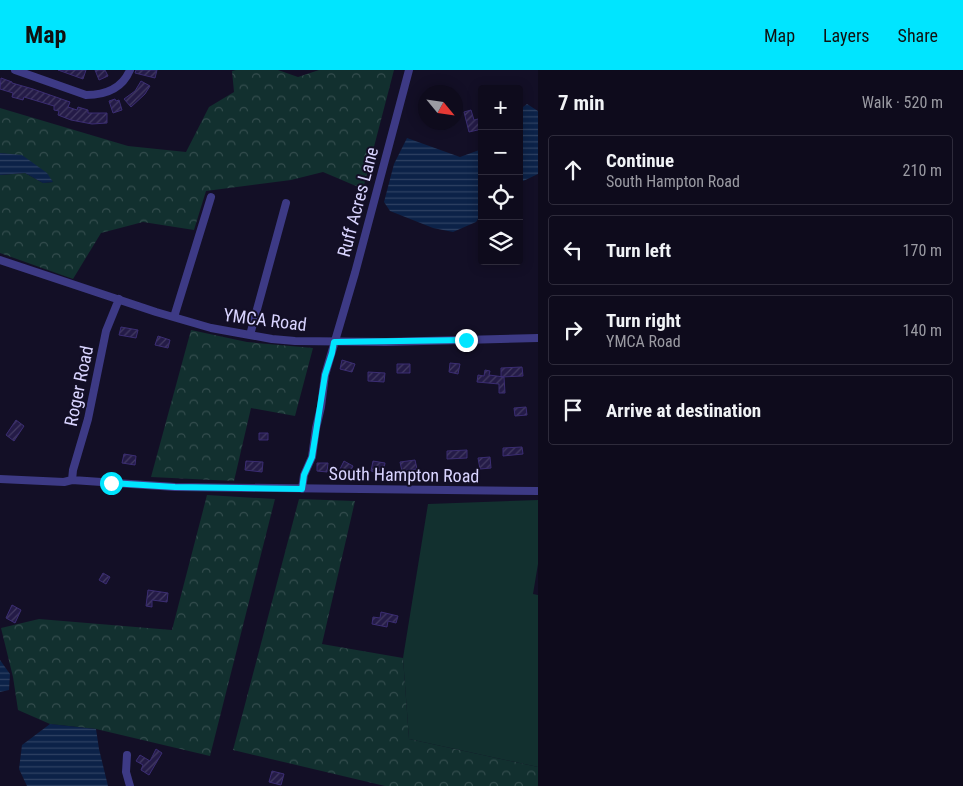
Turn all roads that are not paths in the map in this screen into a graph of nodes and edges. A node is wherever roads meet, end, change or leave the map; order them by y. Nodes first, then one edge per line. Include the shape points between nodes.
1 (15, 70) edge
2 (130, 70) edge
3 (409, 70) edge
4 (211, 197) dead end
5 (286, 203) dead end
6 (0, 260) edge
7 (119, 299) junction
8 (174, 317) junction
9 (250, 335) junction
10 (538, 338) edge
11 (334, 342) junction
12 (0, 479) edge
13 (72, 480) junction
14 (302, 489) junction
15 (538, 491) edge
16 (127, 755) dead end
17 (130, 786) edge

1 - 2 street via 86,95 96,95 118,87
3 - 11 street, Ruff Acres Lane
4 - 8 street
5 - 9 street
6 - 7 street, YMCA Road
7 - 8 street, YMCA Road
7 - 13 street, Roger Road via 106,331
8 - 9 street, YMCA Road
9 - 11 street, YMCA Road
10 - 11 street, YMCA Road
11 - 14 street, Ruff Acres Lane via 325,375 312,457
12 - 13 street, South Hampton Road
13 - 14 street, South Hampton Road
14 - 15 street, South Hampton Road
16 - 17 street

